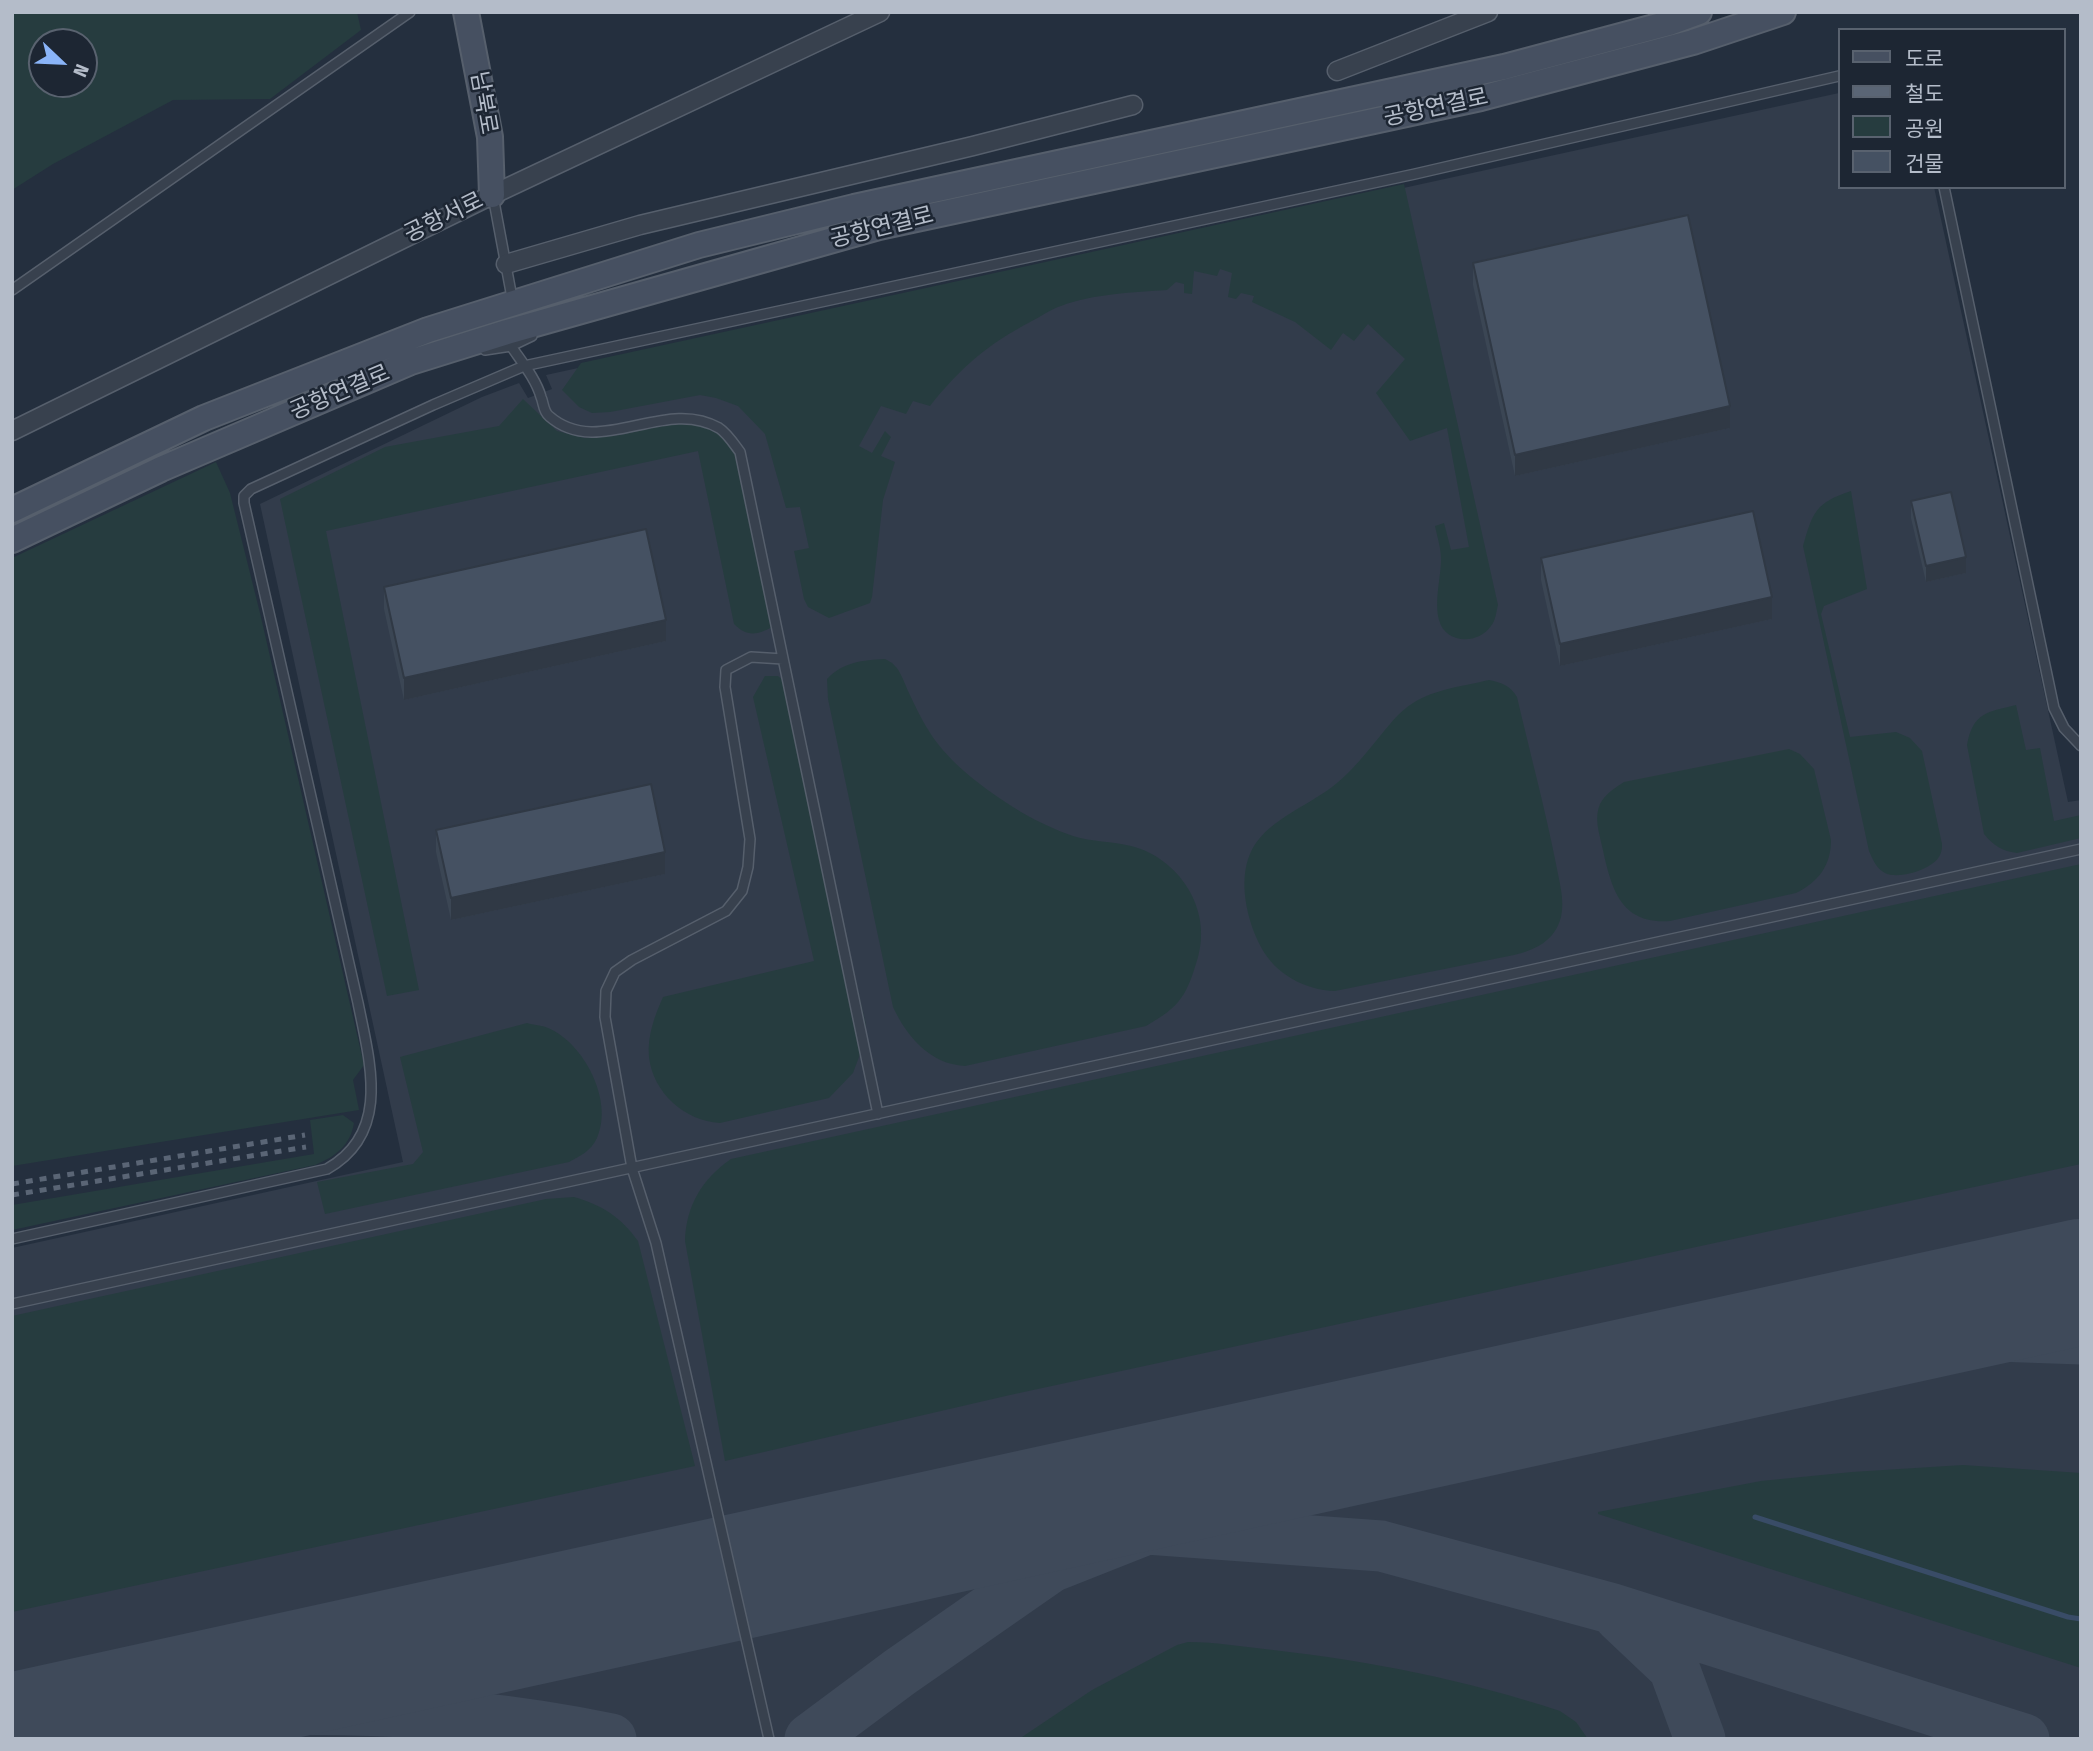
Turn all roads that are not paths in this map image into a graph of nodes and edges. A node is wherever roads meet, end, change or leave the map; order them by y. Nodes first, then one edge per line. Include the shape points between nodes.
1 (410, 12) edge
2 (466, 12) edge
3 (880, 12) edge
4 (1488, 12) edge
5 (1699, 12) edge
6 (1783, 12) edge
7 (1337, 71) dead end
8 (1838, 76) edge
9 (1133, 105) dead end
10 (1944, 189) edge
11 (492, 195) junction
12 (506, 264) junction
13 (12, 290) edge
14 (513, 304) junction
15 (581, 311) junction
16 (512, 346) junction
17 (411, 362) junction
18 (524, 366) junction
19 (12, 430) edge
20 (12, 510) edge
21 (12, 540) edge
22 (783, 659) junction
23 (2081, 746) edge
24 (2081, 849) edge
25 (878, 1114) junction
26 (632, 1168) junction
27 (12, 1239) edge
28 (12, 1304) edge
29 (768, 1739) edge

1 - 13 lane
2 - 11 street, 남북로 via 490,137
3 - 11 street, 공항서로
4 - 7 street
5 - 14 street, 공항연결로 via 1504,67 854,207 699,245
6 - 15 street, 공항연결로 via 1692,42 1481,99 879,227
8 - 18 lane via 1415,174
9 - 12 street via 640,225
10 - 23 lane via 2054,708
11 - 12 lane
11 - 19 street, 공항서로
12 - 14 lane
14 - 20 street, 공항연결로 via 428,330 204,418
15 - 16 lane
15 - 17 street, 공항연결로
16 - 17 lane
16 - 18 lane
17 - 21 street, 공항연결로 via 161,469
18 - 22 lane via 541,393 546,413 578,432 596,433 680,417 721,429 740,452
18 - 27 lane via 267,481 244,496 370,1063 369,1115 356,1145 344,1160 327,1170
22 - 25 lane
22 - 26 lane via 751,657 726,670 750,839 742,891 726,911 615,972 606,991 605,1017
24 - 25 lane
25 - 26 lane
26 - 28 lane
26 - 29 lane via 656,1242

